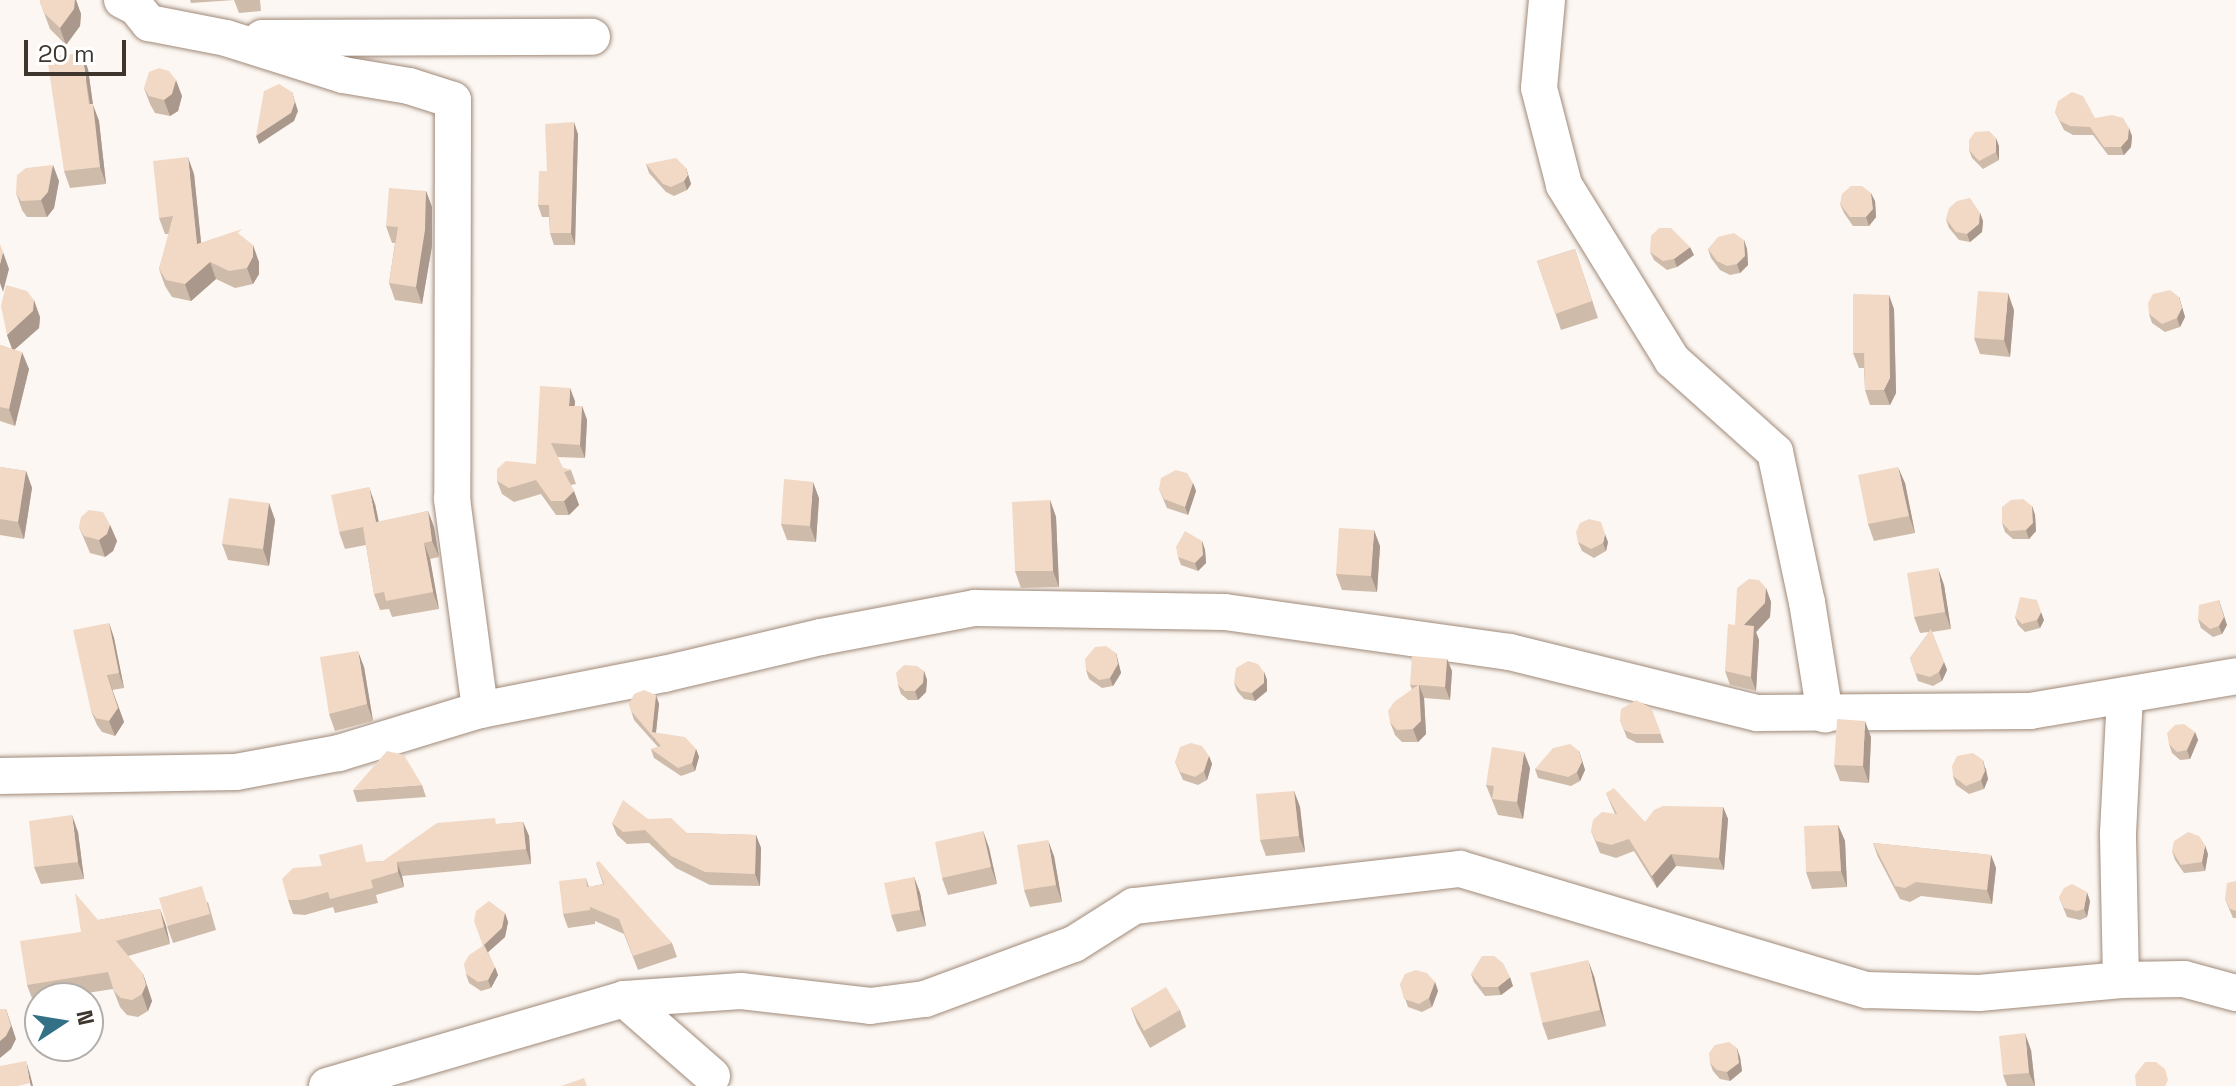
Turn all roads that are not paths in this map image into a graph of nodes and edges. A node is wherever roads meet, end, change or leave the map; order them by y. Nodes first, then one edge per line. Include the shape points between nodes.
1 (122, 0) edge
2 (1547, 0) edge
3 (592, 37) dead end
4 (226, 38) junction
5 (2236, 676) edge
6 (2125, 695) junction
7 (480, 710) junction
8 (1825, 715) junction
9 (0, 776) edge
10 (2121, 980) junction
11 (2236, 993) edge
12 (624, 999) junction
13 (712, 1076) dead end
14 (327, 1086) edge

1 - 4 street via 149,23
2 - 8 street via 1539,88 1564,185 1672,360 1775,452
3 - 4 street
4 - 7 street via 343,75 453,100 452,499
5 - 6 street
6 - 8 street via 2030,711
6 - 10 street via 2118,833
7 - 8 street via 975,608 1225,612 1510,652 1757,713
7 - 9 street via 339,753 236,772
10 - 11 street via 2184,979
10 - 12 street via 1979,993 1866,990 1460,869 1134,906 1074,944 925,999 870,1006 741,991
12 - 13 street
12 - 14 street

